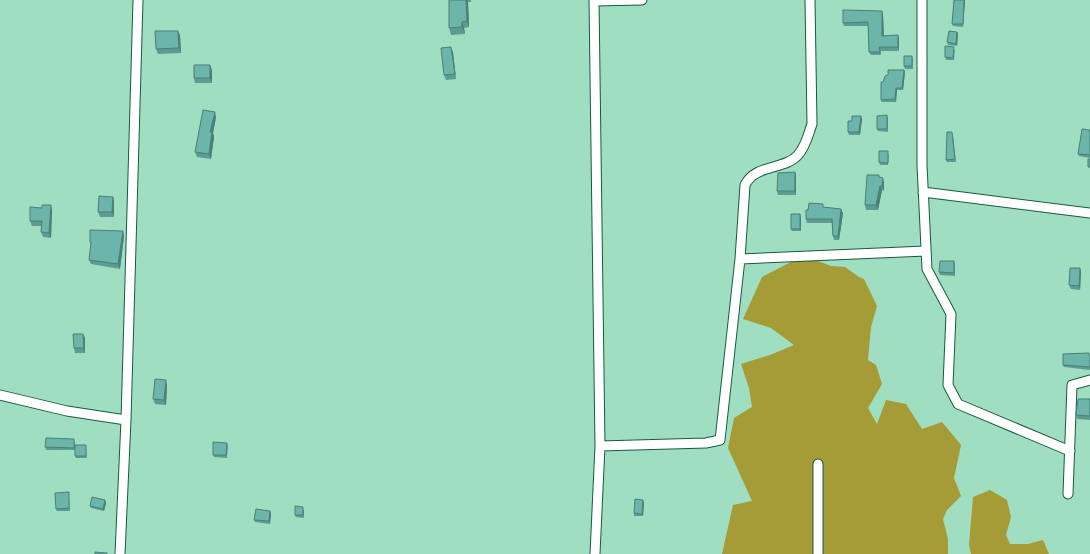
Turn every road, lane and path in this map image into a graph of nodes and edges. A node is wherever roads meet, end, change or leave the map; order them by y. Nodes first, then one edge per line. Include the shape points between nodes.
1 (138, 0) edge
2 (642, 0) edge
3 (810, 0) edge
4 (922, 0) edge
5 (594, 1) edge
6 (924, 192) junction
7 (1090, 213) edge
8 (926, 251) junction
9 (740, 259) junction
10 (1090, 380) edge
11 (0, 395) edge
12 (126, 420) junction
13 (600, 446) junction
14 (1070, 451) junction
15 (818, 464) dead end
16 (1068, 494) dead end
17 (120, 554) edge
18 (595, 554) edge
19 (818, 554) edge

1 - 12 street
2 - 5 street
3 - 9 street via 812,124 797,157 756,173 747,180
4 - 6 street
5 - 13 street
6 - 7 street
6 - 8 street
8 - 9 street
8 - 14 street via 927,269 951,314 948,385 958,404
9 - 13 street via 720,440
10 - 14 street via 1072,385
11 - 12 street via 67,411
12 - 17 street
13 - 18 street
14 - 16 street
15 - 19 street

